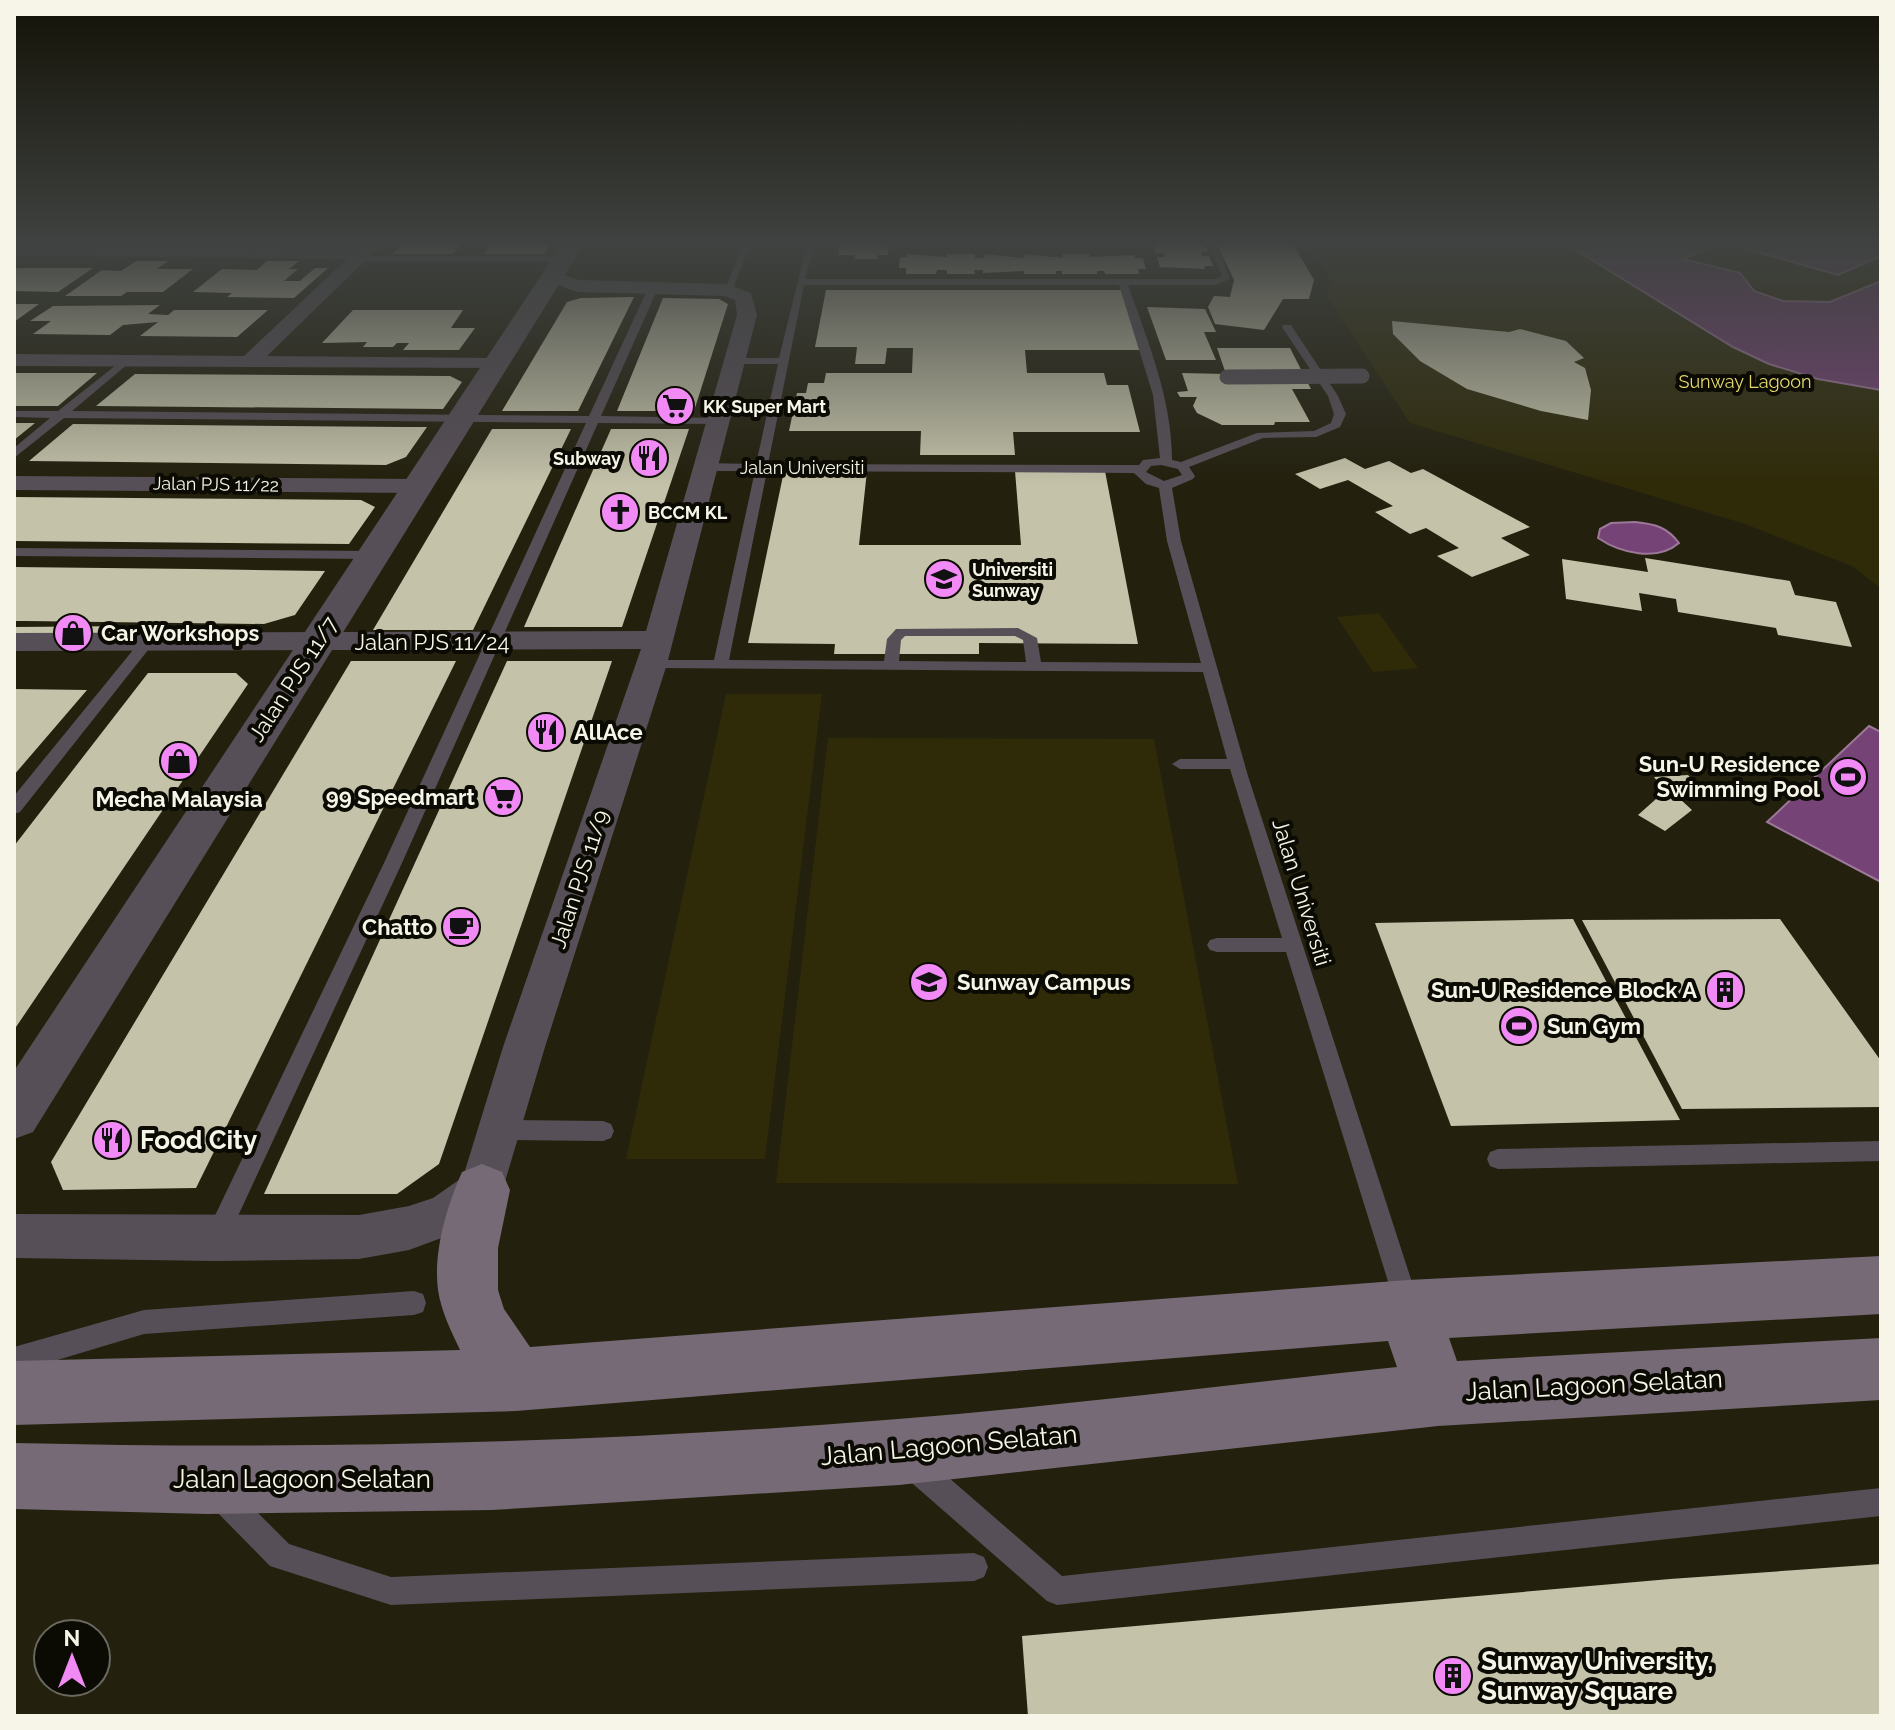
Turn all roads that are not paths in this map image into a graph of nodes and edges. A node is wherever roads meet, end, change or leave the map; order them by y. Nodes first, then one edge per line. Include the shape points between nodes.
1 (288, 325) edge
2 (521, 325) edge
3 (637, 325) edge
4 (743, 325) edge
5 (792, 325) edge
6 (1136, 325) edge
7 (1287, 327) dead end
8 (14, 360) edge
9 (125, 361) junction
10 (734, 361) junction
11 (785, 361) junction
12 (249, 362) junction
13 (496, 364) junction
14 (1362, 376) dead end
15 (1227, 377) dead end
16 (14, 414) edge
17 (62, 414) junction
18 (460, 419) junction
19 (594, 420) junction
20 (718, 421) junction
21 (14, 454) edge
22 (1166, 461) junction
23 (1182, 466) junction
24 (705, 467) junction
25 (764, 467) junction
26 (1140, 469) junction
27 (14, 483) edge
28 (1165, 485) junction
29 (417, 486) junction
30 (14, 552) edge
31 (373, 555) junction
32 (495, 641) junction
33 (14, 642) edge
34 (147, 642) junction
35 (316, 642) junction
36 (655, 652) junction
37 (721, 664) junction
38 (891, 666) junction
39 (1034, 667) junction
40 (1210, 668) junction
41 (1180, 764) dead end
42 (1237, 764) junction
43 (14, 808) edge
44 (1217, 945) dead end
45 (1293, 945) junction
46 (14, 1116) edge
47 (499, 1130) junction
48 (603, 1131) dead end
49 (1881, 1151) edge
50 (1498, 1159) dead end
51 (482, 1190) junction
52 (14, 1236) edge
53 (215, 1239) junction
54 (1881, 1285) edge
55 (414, 1303) dead end
56 (1408, 1310) junction
57 (14, 1360) edge
58 (1881, 1369) edge
59 (516, 1380) junction
60 (14, 1393) edge
61 (1438, 1394) junction
62 (899, 1452) junction
63 (14, 1476) edge
64 (207, 1481) junction
65 (1881, 1502) edge
66 (974, 1567) dead end

1 - 12 street
2 - 13 street, Jalan PJS 11/7
3 - 19 lane
4 - 10 street, Jalan PJS 11/9
5 - 11 lane
6 - 22 lane via 1168,439
7 - 23 lane via 1333,396 1340,414 1336,425 1316,434 1261,435
8 - 9 street
9 - 12 street
9 - 17 lane
10 - 11 lane
10 - 20 street, Jalan PJS 11/9
11 - 25 lane
12 - 13 street
13 - 18 street, Jalan PJS 11/7
14 - 15 street, bridge
16 - 17 lane
17 - 18 lane
17 - 21 lane
18 - 19 lane
18 - 29 street, Jalan PJS 11/7
19 - 20 lane
19 - 32 lane
20 - 24 street, Jalan PJS 11/9
22 - 23 lane
22 - 26 lane
23 - 28 lane via 1190,472 1187,480
24 - 25 lane, Jalan Universiti
24 - 36 street, Jalan PJS 11/9
25 - 26 lane, Jalan Universiti
25 - 37 lane
26 - 28 lane via 1147,480
27 - 29 street, Jalan PJS 11/22
28 - 40 lane, Jalan Universiti via 1174,541
29 - 31 street, Jalan PJS 11/7
30 - 31 lane
31 - 35 street, Jalan PJS 11/7
32 - 35 street, Jalan PJS 11/24
32 - 36 street, Jalan PJS 11/24
32 - 53 lane
33 - 34 street, Jalan PJS 11/24
34 - 35 street, Jalan PJS 11/24
34 - 43 lane
35 - 46 street, Jalan PJS 11/7
36 - 37 lane
36 - 47 street, Jalan PJS 11/9
37 - 38 lane
38 - 39 lane
38 - 39 lane via 894,639 901,632 1018,632 1030,638
39 - 40 lane
40 - 42 lane, Jalan Universiti
41 - 42 lane
42 - 45 lane, Jalan Universiti
44 - 45 lane
45 - 56 lane, Jalan Universiti
47 - 48 lane
47 - 51 street, Jalan PJS 11/9
49 - 50 lane
51 - 53 street via 447,1215 409,1228 359,1237
51 - 59 main road via 464,1260 469,1306 488,1344
52 - 53 street
54 - 56 main road
55 - 57 lane via 144,1322
56 - 59 main road
56 - 61 main road
58 - 61 main road, Jalan Lagoon Selatan
59 - 60 main road
61 - 62 main road, Jalan Lagoon Selatan
62 - 64 main road, Jalan Lagoon Selatan via 492,1477
62 - 65 lane via 1057,1591
63 - 64 main road, Jalan Lagoon Selatan
64 - 66 lane via 280,1556 391,1591

